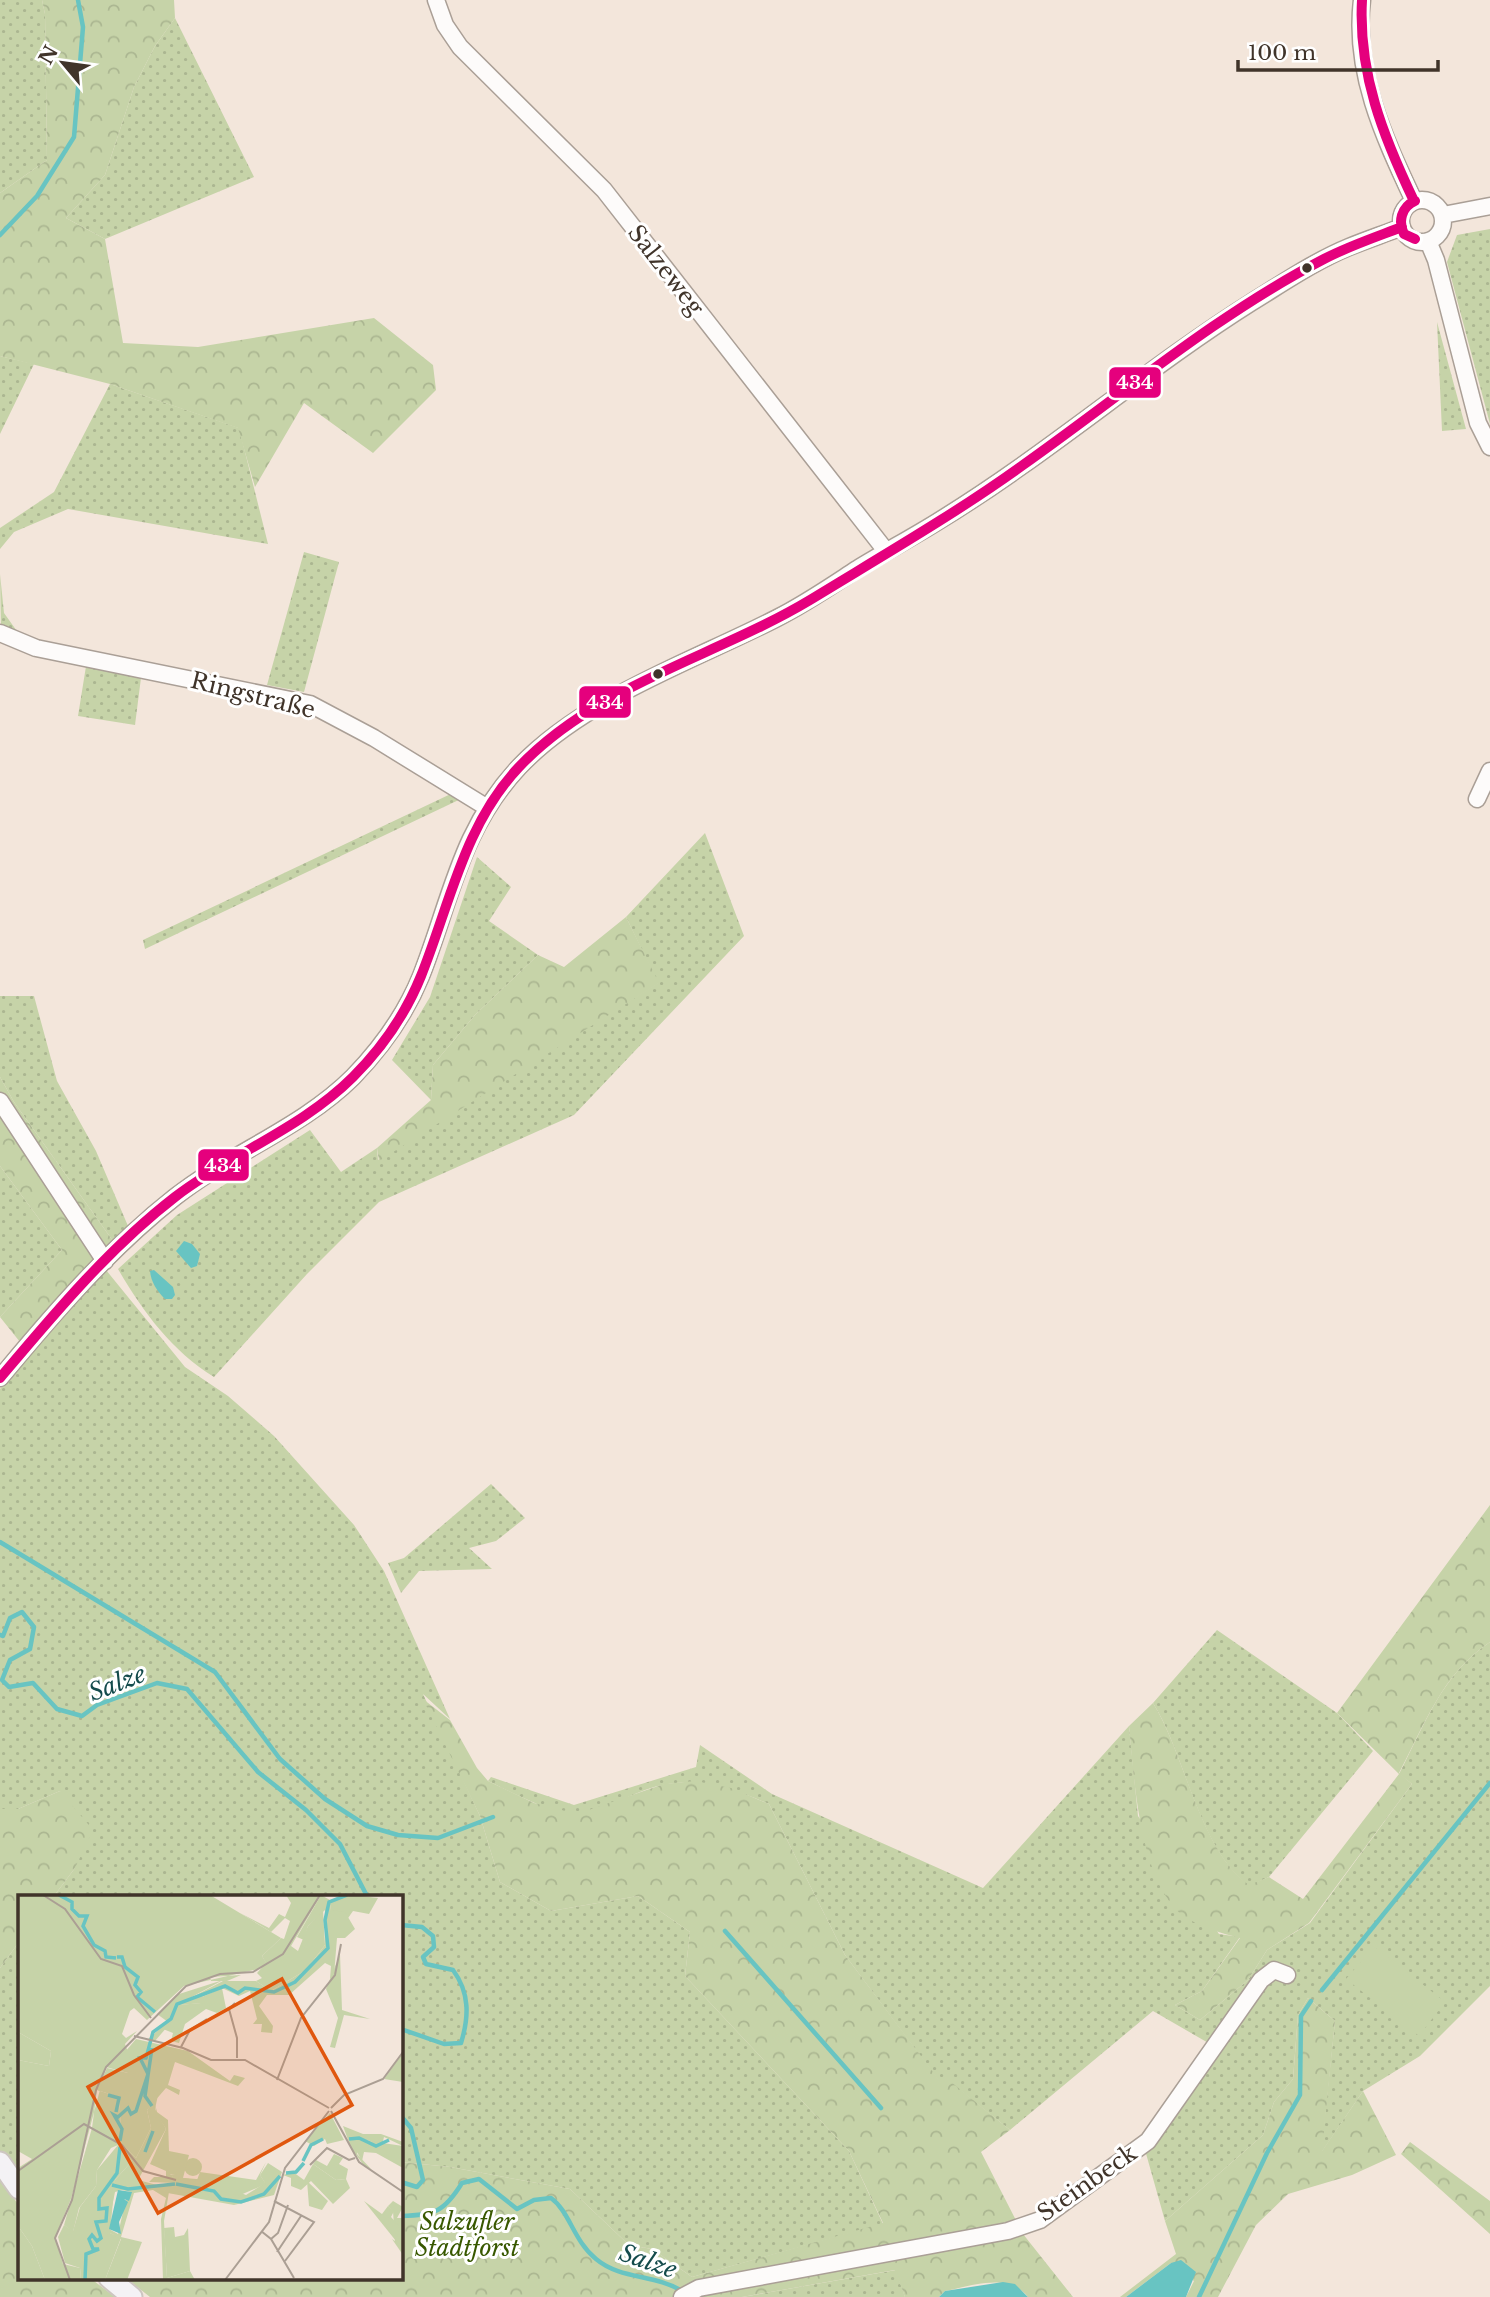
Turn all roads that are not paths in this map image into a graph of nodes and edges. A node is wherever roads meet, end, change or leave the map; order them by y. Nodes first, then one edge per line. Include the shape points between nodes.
1 (436, 0) edge
2 (1362, 0) edge
3 (1414, 201) junction
4 (1490, 206) edge
5 (1443, 215) junction
6 (1402, 227) junction
7 (1428, 241) junction
8 (1490, 447) edge
9 (886, 551) junction
10 (0, 633) edge
11 (1490, 771) edge
12 (1477, 799) dead end
13 (486, 807) junction
14 (0, 1101) edge
15 (105, 1261) junction
16 (0, 1378) edge
17 (1287, 1975) dead end
18 (0, 2162) edge
19 (18, 2188) edge
20 (111, 2280) edge
21 (132, 2297) edge
22 (682, 2297) edge

1 - 9 street, Salzeweg via 460,47 604,190
2 - 3 street via 1360,54 1366,86
3 - 5 street via 1432,201
3 - 6 street via 1403,212
4 - 5 street
5 - 7 street via 1441,231
6 - 7 street via 1412,240
6 - 9 street via 1346,248 1261,296 940,520
7 - 8 street via 1478,423
9 - 13 street via 784,615 574,722 522,764
10 - 13 street, Ringstraße via 36,648 310,704
11 - 12 street
13 - 15 street via 451,882 420,979 376,1051 350,1080 312,1109 176,1196
14 - 15 street
15 - 16 street
17 - 22 street, Steinbeck via 1275,1970 1261,1980 1148,2141 1040,2220 1008,2231 699,2288
18 - 19 main road
20 - 21 main road

